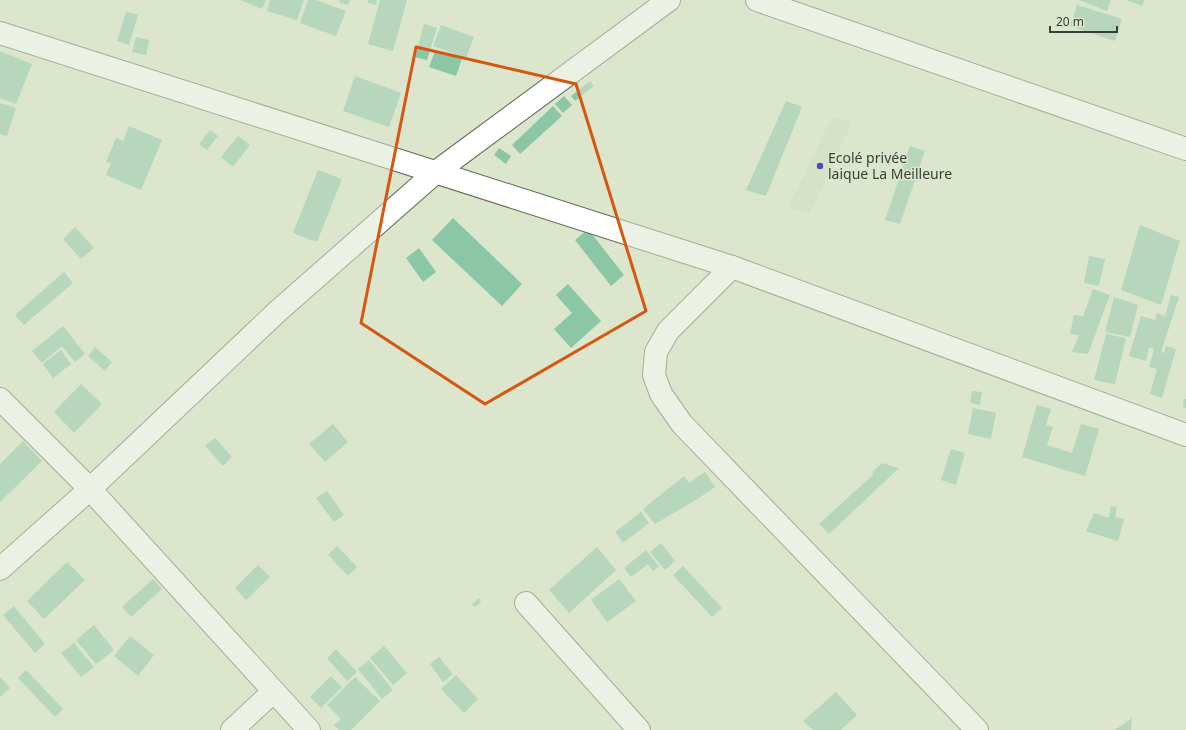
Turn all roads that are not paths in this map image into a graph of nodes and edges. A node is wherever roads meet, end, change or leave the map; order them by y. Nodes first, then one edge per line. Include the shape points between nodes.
1 (669, 0) edge
2 (757, 0) edge
3 (784, 5) edge
4 (0, 33) edge
5 (1186, 149) edge
6 (436, 172) junction
7 (732, 267) junction
8 (0, 399) edge
9 (1186, 435) edge
10 (90, 489) junction
11 (0, 569) edge
12 (526, 603) dead end
13 (273, 692) junction
14 (232, 730) edge
15 (309, 730) edge
16 (639, 730) edge
17 (976, 730) edge

1 - 6 street
2 - 3 street
3 - 5 street
4 - 6 street
6 - 7 street
6 - 10 street via 278,311
7 - 9 street
7 - 17 street via 668,331 656,352 654,375 661,394 682,424
8 - 10 street
10 - 11 street
10 - 13 street
12 - 16 street
13 - 14 street
13 - 15 street

